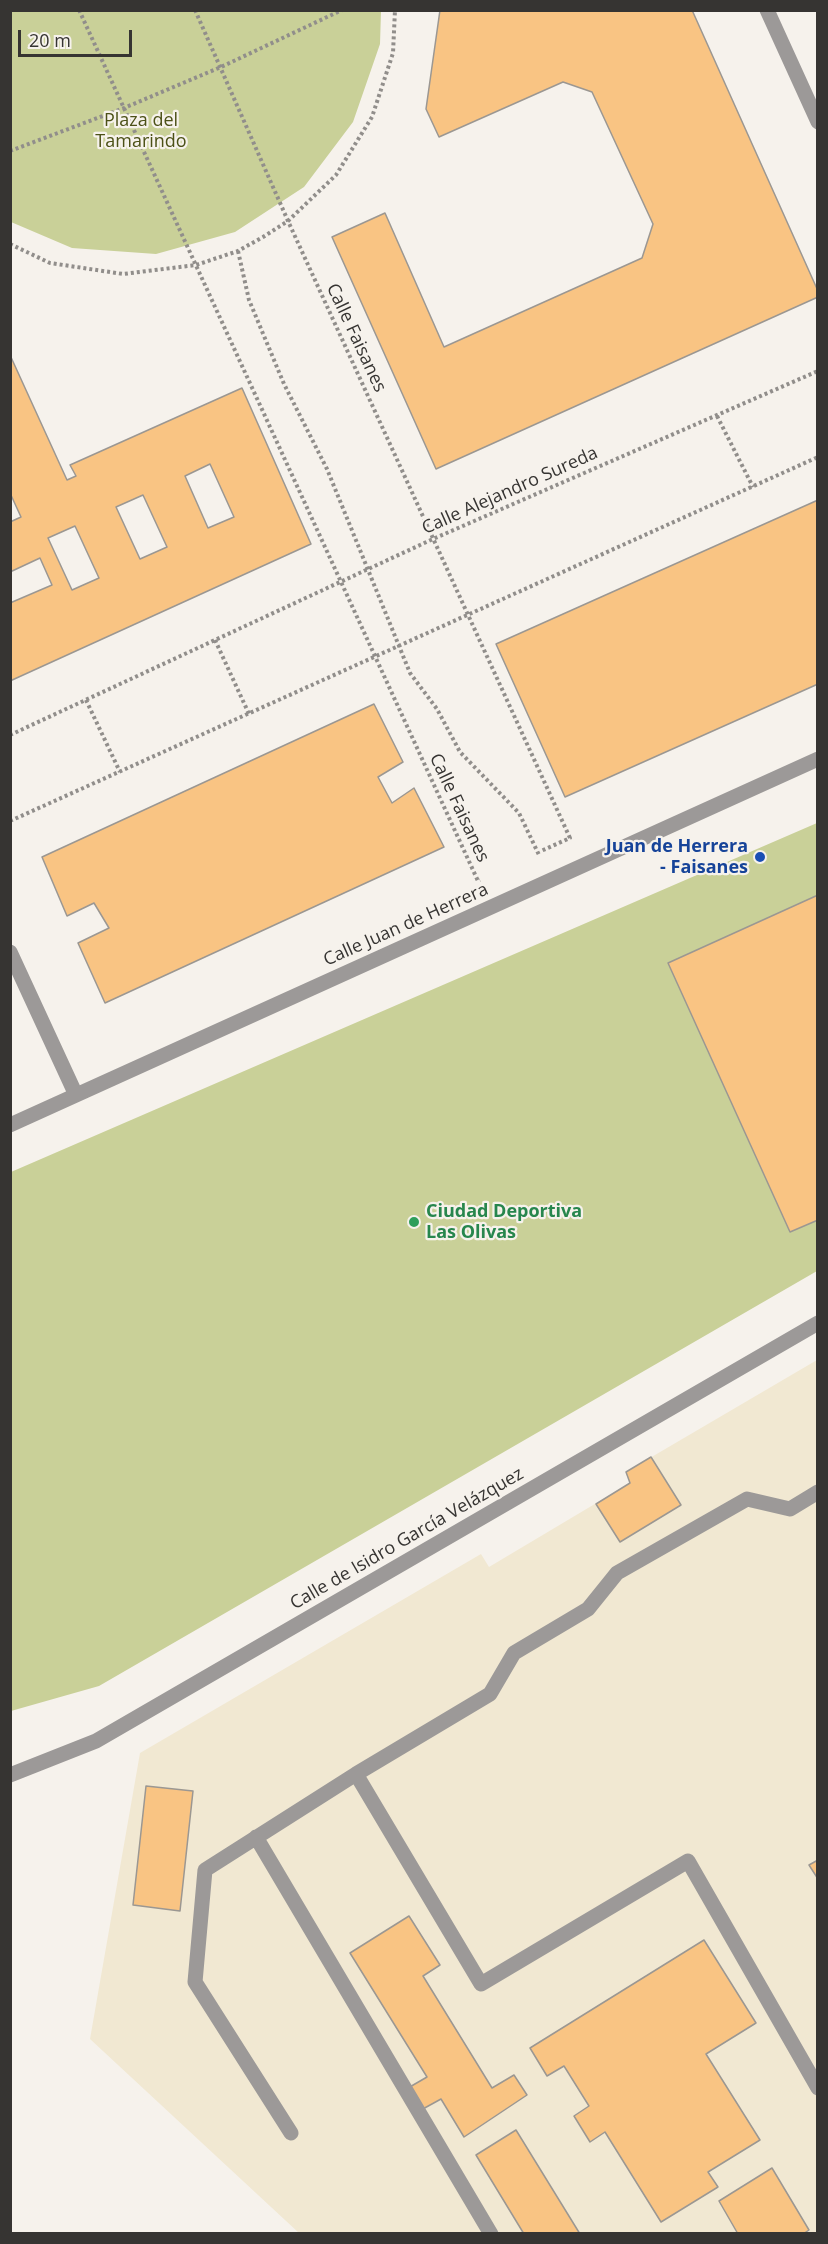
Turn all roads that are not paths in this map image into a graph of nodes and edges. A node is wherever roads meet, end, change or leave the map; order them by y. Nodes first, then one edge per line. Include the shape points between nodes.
1 (767, 10) edge
2 (818, 122) edge
3 (818, 759) edge
4 (10, 952) edge
5 (76, 1095) junction
6 (10, 1125) edge
7 (818, 1323) edge
8 (818, 1492) edge
9 (356, 1774) junction
10 (10, 1775) edge
11 (256, 1837) junction
12 (818, 2088) edge
13 (291, 2133) dead end
14 (491, 2234) edge

1 - 2 street
3 - 5 street, Calle Juan de Herrera
4 - 5 street
5 - 6 street, Calle Juan de Herrera
7 - 10 street, Calle de Isidro García Velázquez via 96,1741
8 - 9 street via 789,1509 747,1499 617,1573 588,1609 514,1653 490,1694
9 - 11 street
9 - 12 street via 481,1984 688,1861
11 - 13 street via 205,1870 195,1982
11 - 14 street

